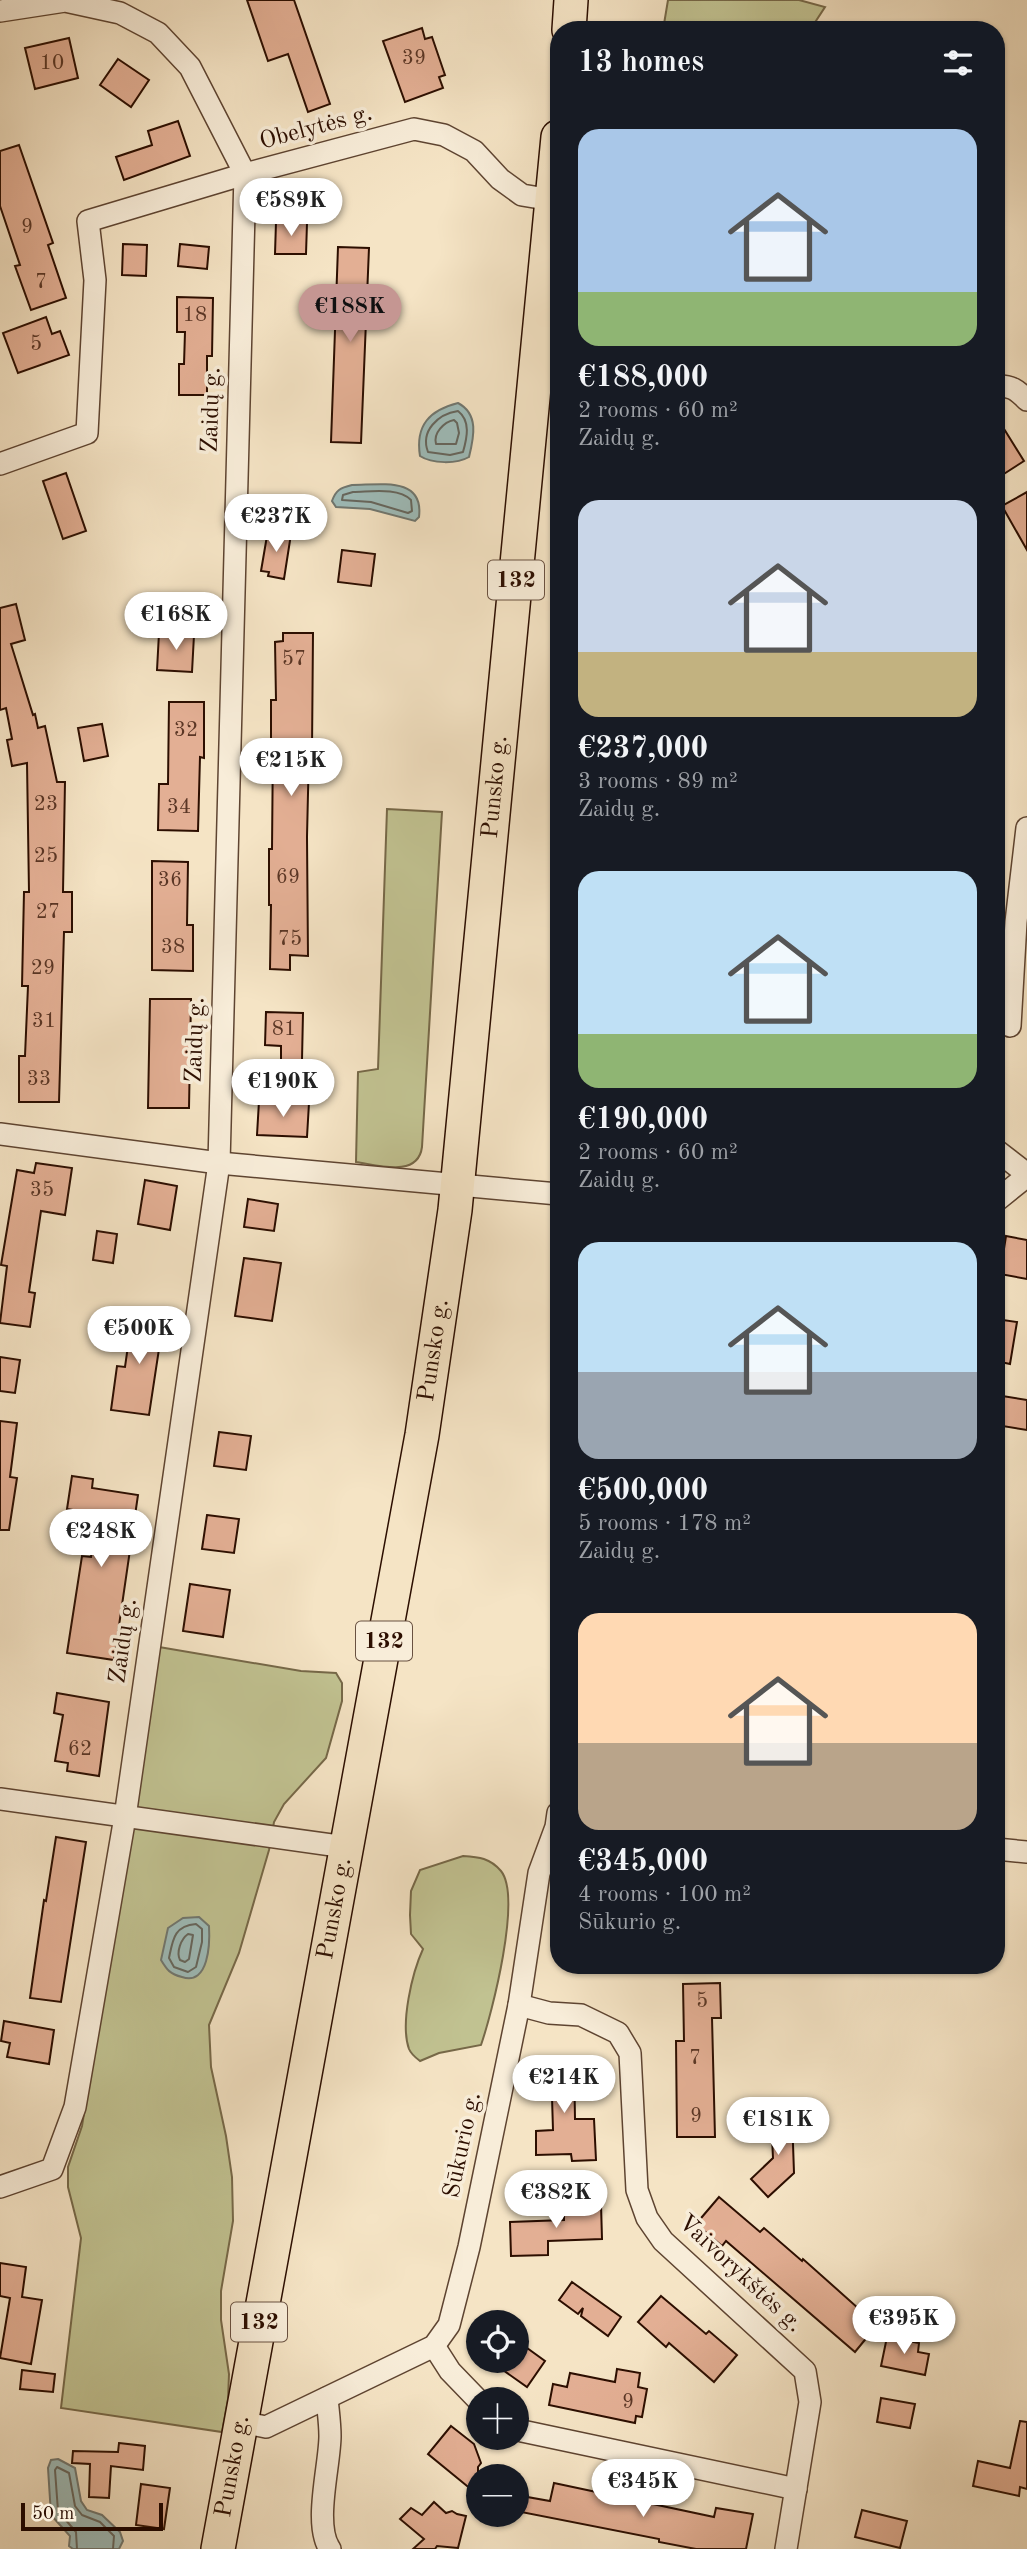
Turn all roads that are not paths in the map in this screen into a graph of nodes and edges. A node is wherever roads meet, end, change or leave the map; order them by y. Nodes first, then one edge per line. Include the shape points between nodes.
1 (571, 0) edge
2 (0, 11) edge
3 (570, 21) edge
4 (244, 174) junction
5 (550, 200) edge
6 (550, 221) edge
7 (1005, 385) edge
8 (1027, 400) edge
9 (0, 464) edge
10 (1027, 828) edge
11 (1011, 1026) edge
12 (0, 1134) edge
13 (1005, 1157) edge
14 (219, 1163) junction
15 (1027, 1175) edge
16 (458, 1184) junction
17 (550, 1193) edge
18 (1005, 1193) edge
19 (0, 1799) edge
20 (125, 1817) junction
21 (550, 1842) edge
22 (346, 1847) junction
23 (1005, 1850) edge
24 (1027, 1852) edge
25 (519, 2005) junction
26 (0, 2187) edge
27 (434, 2346) junction
28 (466, 2388) edge
29 (327, 2398) junction
30 (241, 2422) junction
31 (529, 2432) edge
32 (796, 2488) junction
33 (218, 2549) edge
34 (330, 2549) edge
35 (786, 2549) edge

1 - 3 main road
2 - 4 street, Zaidų g. via 65,1 120,13 158,33 190,66
4 - 5 street, Obelytės g. via 414,129 444,135 474,151 522,195
4 - 9 street, Obelytės g. via 88,220 94,280 87,433
4 - 14 street, Zaidų g.
6 - 16 main road, Punsko g. / 132
7 - 8 street
10 - 11 street
12 - 14 street
13 - 15 street
14 - 16 street
14 - 20 street, Zaidų g.
15 - 18 street
16 - 17 street
16 - 22 main road, Punsko g. / 132 via 422,1435
19 - 20 street
20 - 22 street
20 - 26 street, Zaidų g. via 75,2108 52,2169
21 - 25 street, Sūkurio g. via 539,1873
22 - 30 main road, Punsko g. / 132
23 - 24 street
25 - 27 street, Sūkurio g. via 469,2247 449,2325
25 - 32 street, Vaivorykštės g. via 581,2015 618,2034 630,2053 637,2190 647,2218 663,2241 805,2371 810,2402
27 - 28 street
27 - 29 street
29 - 30 street via 266,2427
29 - 34 street via 330,2435 322,2523
30 - 33 main road, Punsko g. / 132
31 - 32 street
32 - 35 street, Vaivorykštės g.

